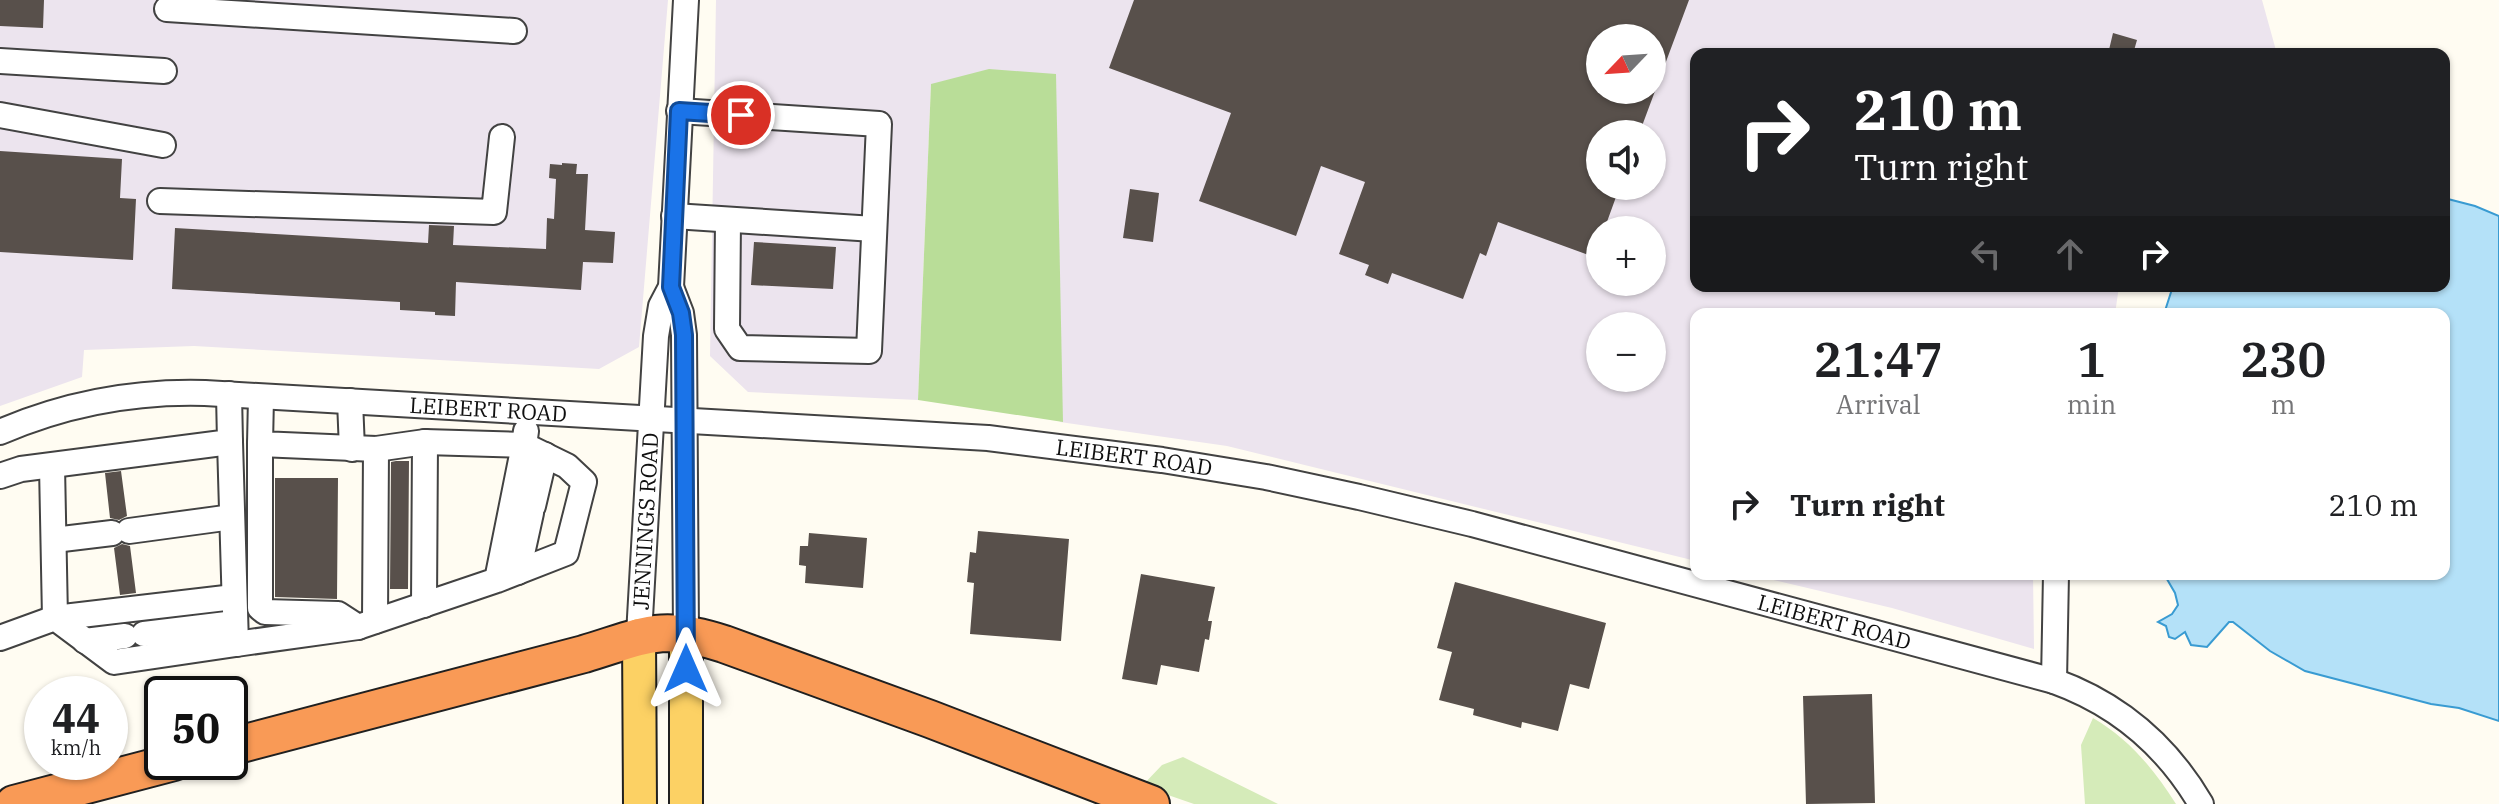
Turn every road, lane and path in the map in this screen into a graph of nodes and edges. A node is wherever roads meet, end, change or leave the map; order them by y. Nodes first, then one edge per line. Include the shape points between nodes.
1 (686, 0) edge
2 (167, 9) dead end
3 (514, 31) dead end
4 (0, 61) edge
5 (164, 71) dead end
6 (679, 111) junction
7 (0, 115) edge
8 (502, 137) dead end
9 (163, 145) dead end
10 (160, 201) dead end
11 (674, 216) junction
12 (728, 220) junction
13 (874, 229) junction
14 (671, 287) junction
15 (229, 394) junction
16 (261, 397) junction
17 (350, 401) junction
18 (530, 411) junction
19 (651, 417) junction
20 (685, 419) junction
21 (0, 432) edge
22 (230, 442) junction
23 (425, 442) junction
24 (260, 444) junction
25 (364, 449) junction
26 (534, 450) junction
27 (52, 466) junction
28 (0, 476) edge
29 (232, 517) junction
30 (54, 540) junction
31 (232, 542) junction
32 (259, 542) junction
33 (508, 576) junction
34 (2056, 580) edge
35 (234, 597) junction
36 (424, 605) junction
37 (55, 618) junction
38 (366, 624) junction
39 (236, 634) junction
40 (686, 634) junction
41 (639, 635) junction
42 (0, 638) edge
43 (85, 641) junction
44 (2054, 681) junction
45 (248, 742) edge
46 (144, 770) edge
47 (640, 803) edge
48 (14, 804) edge
49 (686, 804) edge
50 (1151, 804) edge
51 (2201, 804) edge

1 - 6 street, JENNINGS ROAD
2 - 3 street
4 - 5 street
6 - 11 street, JENNINGS ROAD
6 - 13 street via 879,124
7 - 9 street
8 - 10 street via 494,212
11 - 12 street
11 - 14 street, JENNINGS ROAD
12 - 13 street
12 - 13 street via 727,329 740,348 869,351
14 - 19 street, JENNINGS ROAD via 657,324
14 - 20 street, JENNINGS ROAD via 684,323
15 - 16 street, LEIBERT ROAD
15 - 21 street, LEIBERT ROAD via 164,393 104,400
15 - 22 street
16 - 17 street, LEIBERT ROAD
16 - 24 street
17 - 18 street, LEIBERT ROAD
17 - 25 street
18 - 19 street, LEIBERT ROAD
18 - 26 street
19 - 20 street, LEIBERT ROAD
19 - 41 street, JENNINGS ROAD
20 - 40 street, JENNINGS ROAD
20 - 44 street, LEIBERT ROAD via 1030,442 1266,477 1472,524
22 - 27 street
22 - 29 street
23 - 25 street
23 - 26 street
23 - 36 street
24 - 25 street
24 - 32 street
25 - 38 street
26 - 33 street
26 - 33 street via 532,510
26 - 33 street via 567,466 584,482 566,553
27 - 28 street
27 - 30 street
29 - 30 street
29 - 31 street
30 - 37 street
31 - 32 street
31 - 35 street
32 - 38 street via 260,608 265,612 338,614
33 - 36 street
34 - 44 street
35 - 37 street
35 - 39 street
36 - 38 street
37 - 42 street
37 - 43 street
38 - 39 street
39 - 43 street
39 - 43 street via 114,662
40 - 41 highway
40 - 49 main road, JENNINGS ROAD
40 - 50 highway via 915,713
41 - 45 highway
41 - 47 main road, JENNINGS ROAD
44 - 51 street, LEIBERT ROAD via 2087,694 2134,724 2172,762
46 - 48 highway

